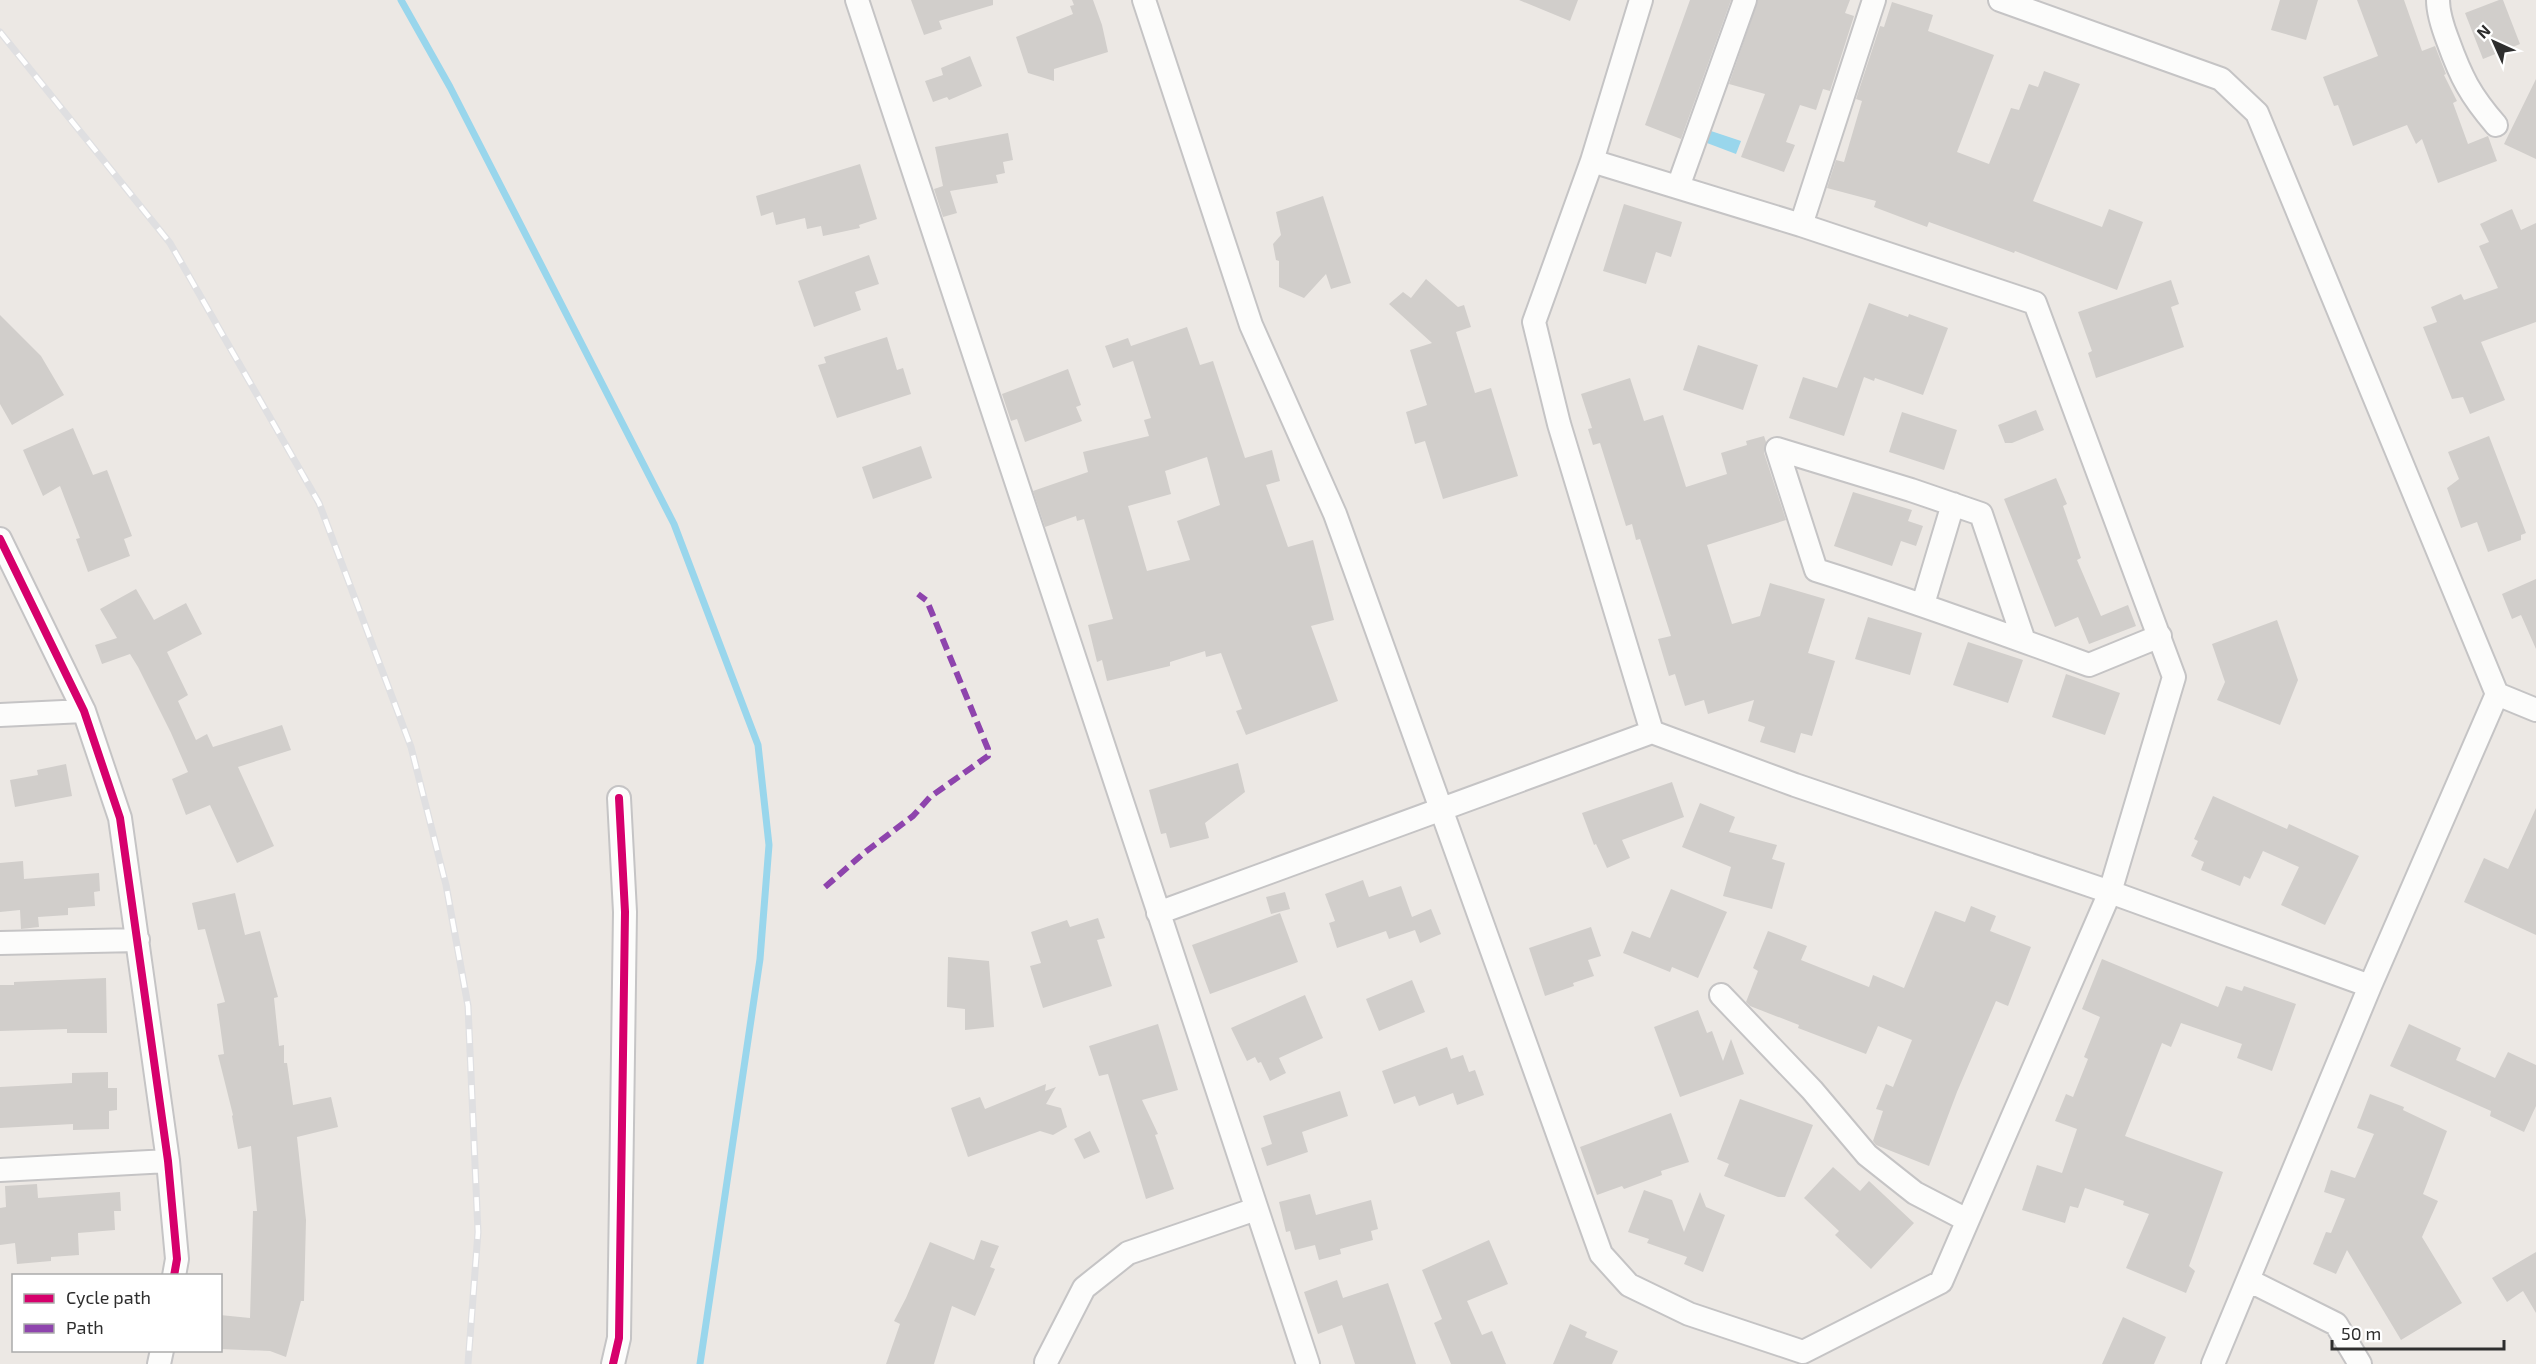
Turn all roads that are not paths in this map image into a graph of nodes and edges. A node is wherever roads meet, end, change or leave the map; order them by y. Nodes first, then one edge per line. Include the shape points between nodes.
1 (857, 0) edge
2 (1144, 0) edge
3 (1641, 0) edge
4 (1745, 0) edge
5 (1874, 0) edge
6 (2000, 0) edge
7 (2438, 0) edge
8 (2496, 125) dead end
9 (1592, 160) junction
10 (1678, 187) junction
11 (1801, 225) junction
12 (1953, 504) junction
13 (0, 539) edge
14 (1923, 604) junction
15 (2160, 636) junction
16 (2024, 641) junction
17 (2497, 693) junction
18 (2536, 710) edge
19 (84, 711) junction
20 (0, 715) edge
21 (1652, 732) junction
22 (619, 798) dead end
23 (1442, 808) junction
24 (2110, 892) junction
25 (1158, 913) junction
26 (138, 940) junction
27 (0, 943) edge
28 (2370, 986) junction
29 (1721, 995) dead end
30 (168, 1161) junction
31 (0, 1170) edge
32 (1256, 1209) junction
33 (1967, 1220) junction
34 (174, 1274) edge
35 (2248, 1280) junction
36 (1046, 1362) dead end
37 (613, 1364) edge
38 (1308, 1364) edge
39 (2213, 1364) edge
40 (2360, 1364) edge

1 - 25 street
2 - 23 street via 1251,325 1335,514
3 - 9 street
4 - 10 street
5 - 11 street
6 - 17 street via 2221,79 2258,113
7 - 8 street via 2442,25 2463,82
9 - 10 street
9 - 21 street via 1534,322 1559,424
10 - 11 street
11 - 15 street via 2035,303
12 - 14 street
12 - 14 street via 1777,449 1816,570
12 - 16 street via 1981,514
13 - 19 street
14 - 16 street
15 - 16 street via 2089,665
15 - 24 street via 2174,677
17 - 18 street
17 - 28 street
19 - 20 street
19 - 26 street via 120,818
21 - 23 street
21 - 24 street
22 - 37 street via 625,912 619,1338
23 - 25 street
23 - 33 street via 1600,1254 1629,1285 1689,1314 1803,1352 1941,1282
24 - 28 street
24 - 33 street
25 - 32 street
26 - 27 street
26 - 30 street
28 - 35 street
29 - 33 street via 1812,1090 1867,1155 1915,1193
30 - 31 street
30 - 34 street via 177,1259
32 - 36 street via 1128,1252 1083,1288
32 - 38 street
35 - 39 street
35 - 40 street via 2337,1324

